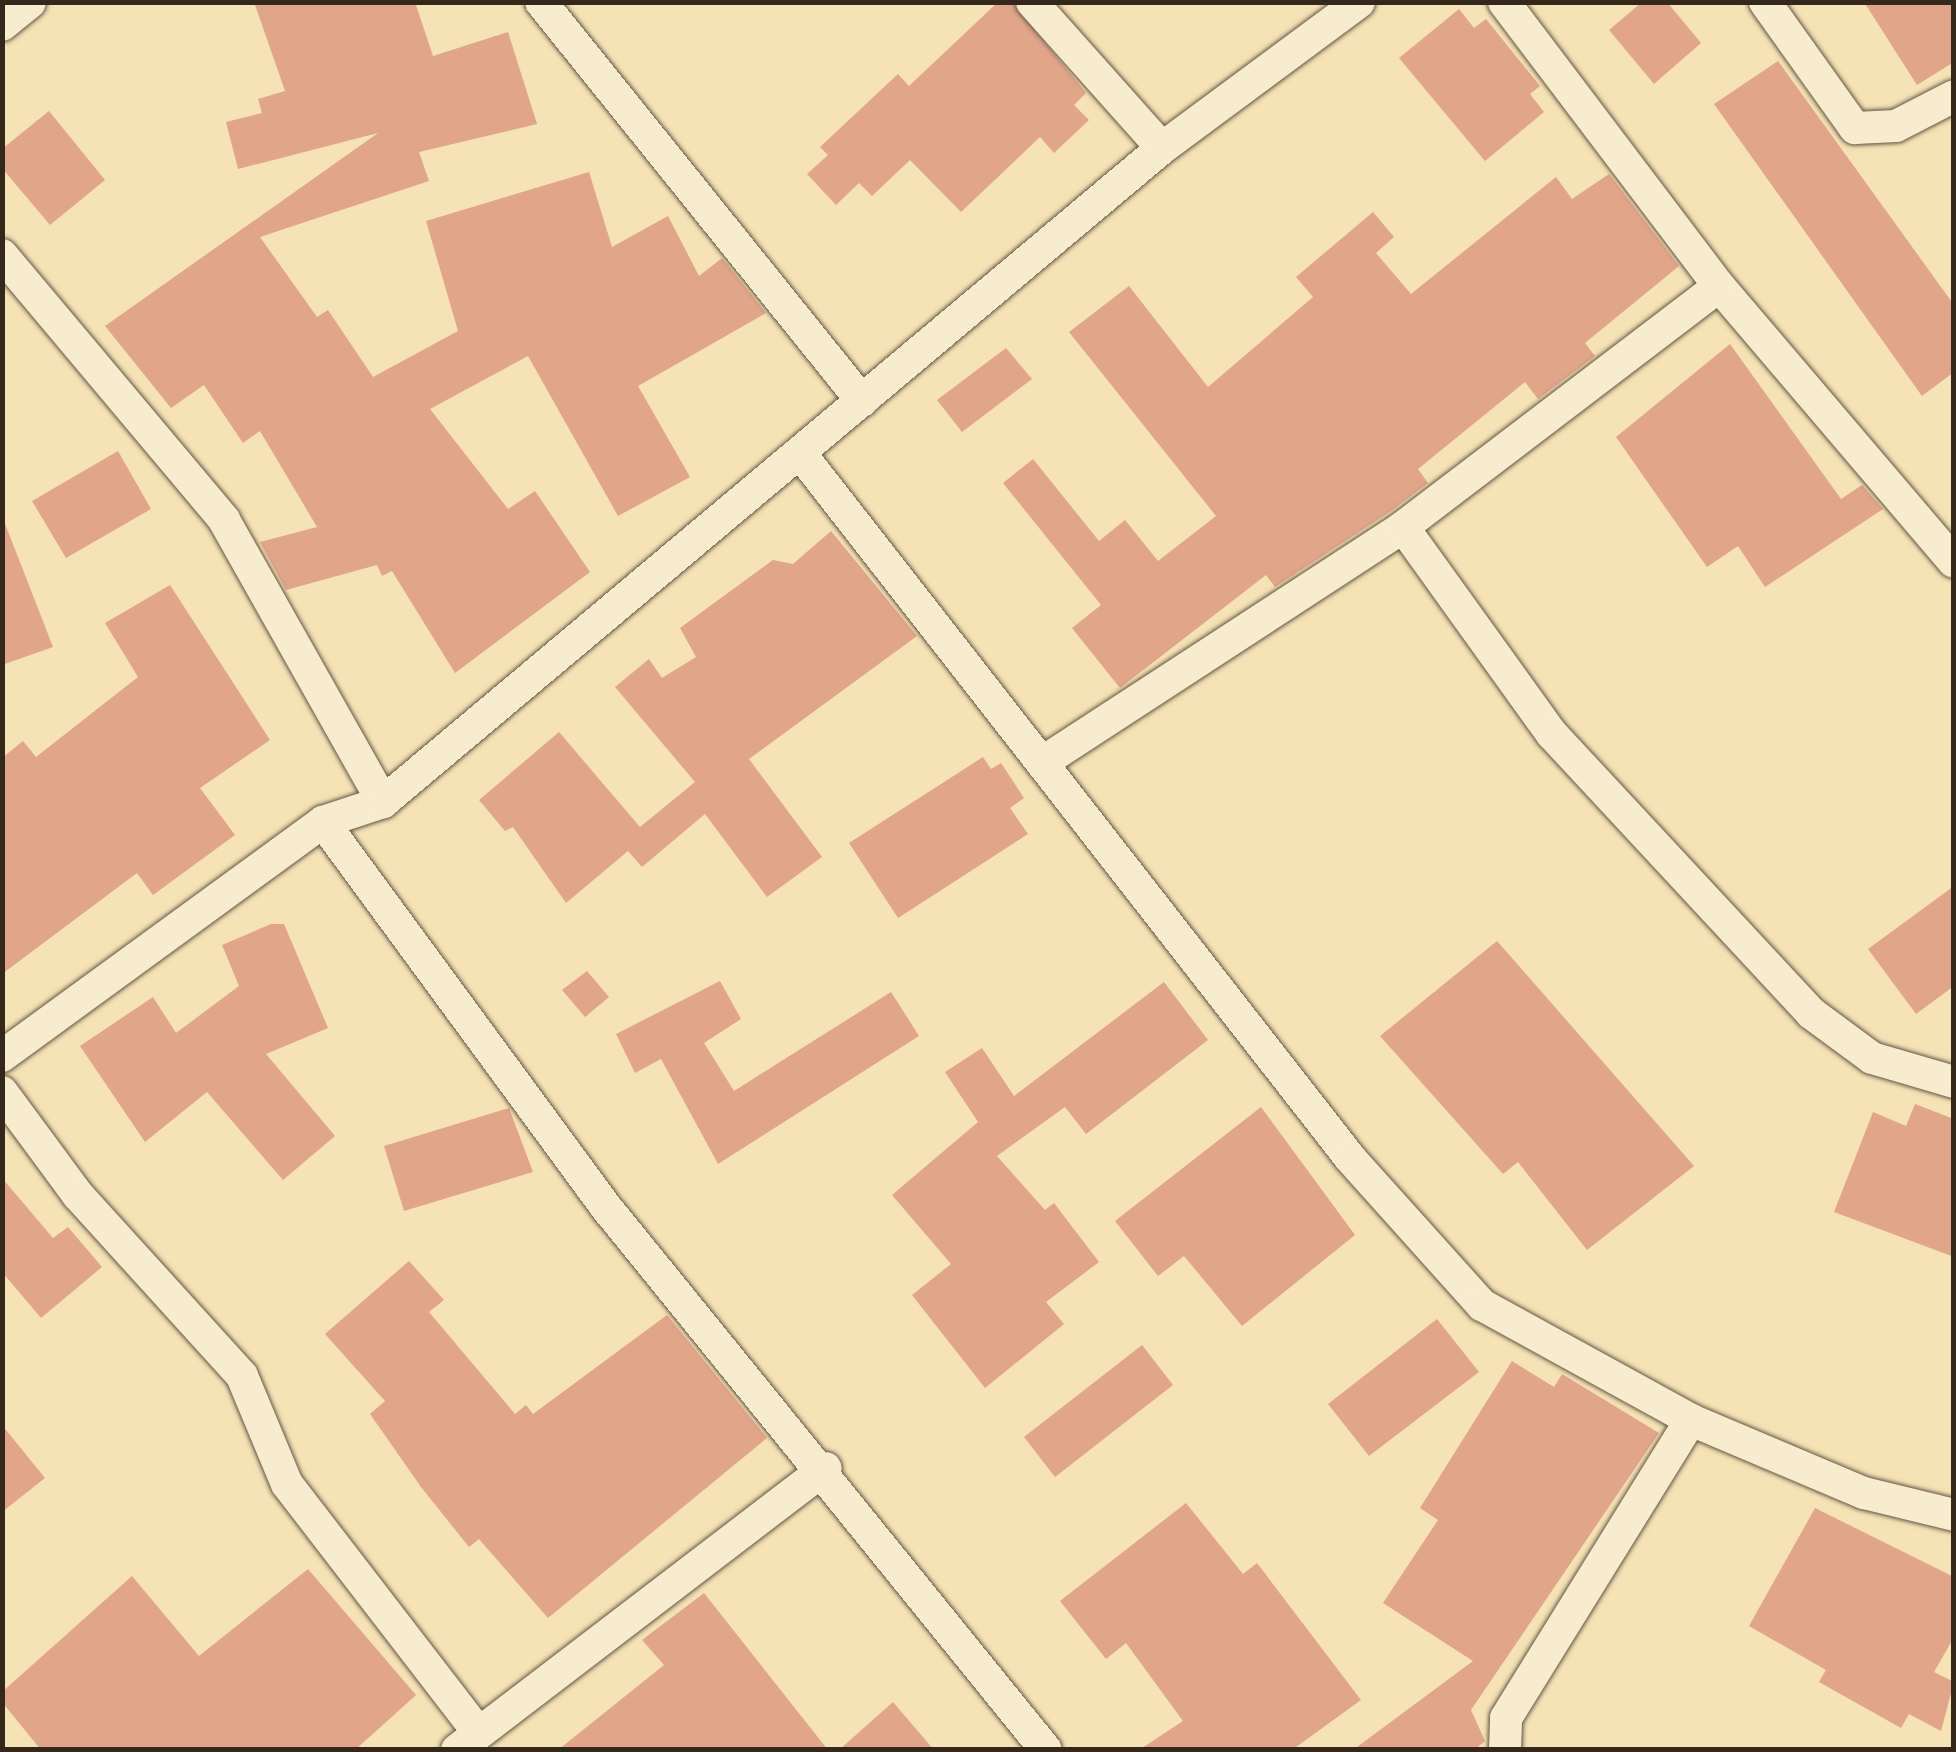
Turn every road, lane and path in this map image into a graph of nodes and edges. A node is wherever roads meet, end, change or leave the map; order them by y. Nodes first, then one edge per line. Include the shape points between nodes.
1 (30, 2) edge
2 (541, 2) edge
3 (1032, 2) edge
4 (1359, 2) edge
5 (1504, 2) edge
6 (1765, 2) edge
7 (2, 25) edge
8 (1954, 96) edge
9 (1162, 148) junction
10 (2, 255) edge
11 (1719, 286) junction
12 (862, 402) junction
13 (803, 457) junction
14 (1404, 527) junction
15 (1954, 562) edge
16 (1042, 762) junction
17 (383, 802) junction
18 (324, 822) junction
19 (2, 1056) edge
20 (1954, 1082) edge
21 (2, 1092) edge
22 (1691, 1420) junction
23 (826, 1468) junction
24 (1954, 1515) edge
25 (468, 1741) edge
26 (1046, 1750) edge
27 (1505, 1750) edge

1 - 7 street
2 - 12 street
3 - 9 street
4 - 9 street
5 - 11 street
6 - 8 street via 1855,128 1896,126
9 - 12 street
10 - 17 street via 224,520
11 - 14 street
11 - 15 street
12 - 13 street
13 - 16 street
13 - 17 street
14 - 16 street
14 - 20 street via 1552,734 1811,1013 1872,1058
16 - 22 street via 1350,1158 1482,1305
17 - 18 street
18 - 19 street
18 - 23 street via 610,1212
21 - 25 street via 78,1194 242,1376 287,1484
22 - 24 street via 1864,1492
22 - 27 street via 1506,1718
23 - 25 street
23 - 26 street

